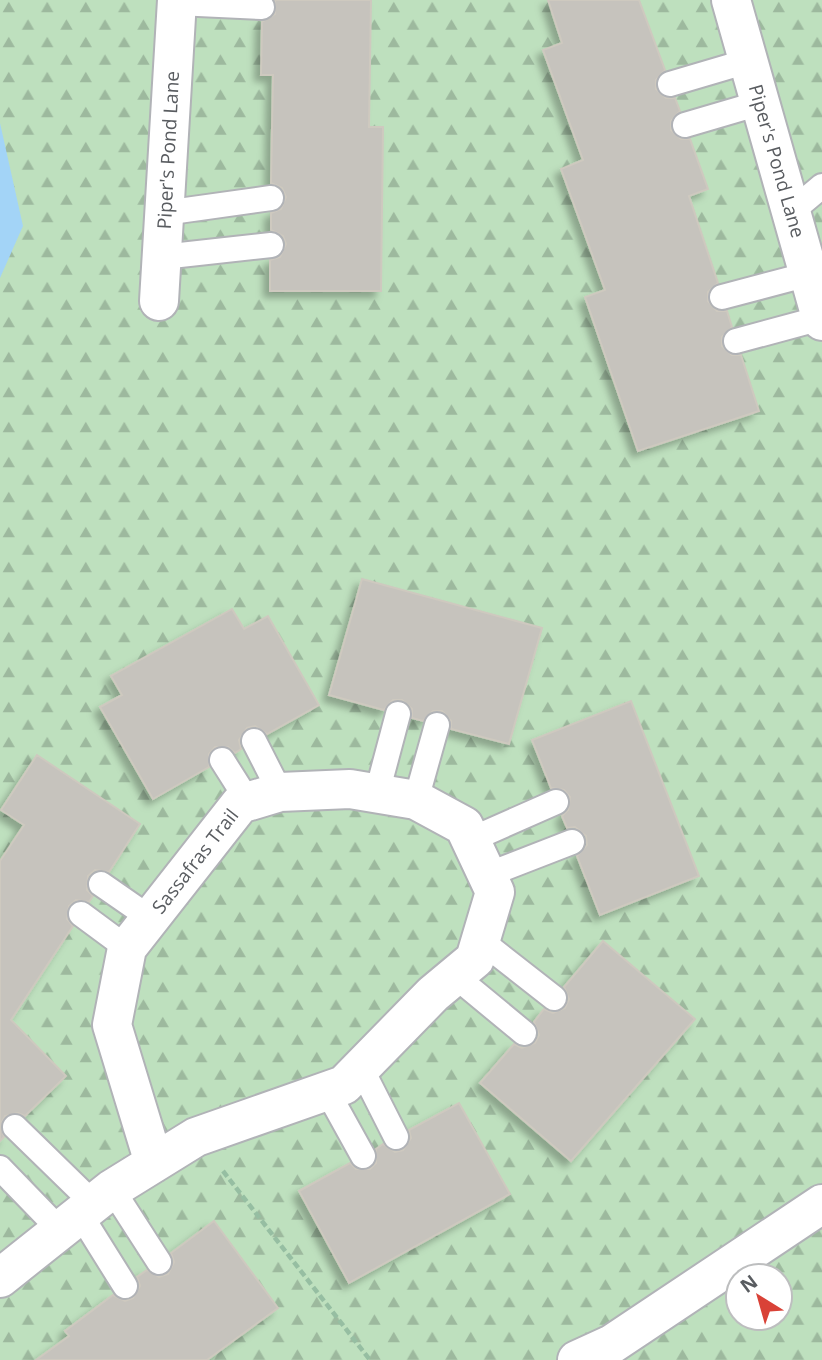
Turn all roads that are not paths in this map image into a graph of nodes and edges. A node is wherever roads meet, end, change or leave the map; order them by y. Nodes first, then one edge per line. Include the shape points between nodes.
1 (731, 0) edge
2 (177, 2) edge
3 (262, 7) dead end
4 (748, 61) junction
5 (670, 84) dead end
6 (760, 103) junction
7 (685, 125) dead end
8 (822, 186) edge
9 (271, 198) dead end
10 (791, 212) junction
11 (164, 213) junction
12 (271, 244) dead end
13 (162, 257) junction
14 (809, 274) junction
15 (722, 298) dead end
16 (159, 301) dead end
17 (822, 319) edge
18 (736, 341) dead end
19 (398, 714) dead end
20 (437, 725) dead end
21 (254, 741) dead end
22 (222, 760) dead end
23 (377, 793) junction
24 (264, 797) junction
25 (416, 800) junction
26 (556, 802) dead end
27 (470, 840) junction
28 (572, 842) dead end
29 (486, 876) junction
30 (101, 884) dead end
31 (81, 914) dead end
32 (150, 918) junction
33 (480, 940) junction
34 (127, 948) junction
35 (455, 976) junction
36 (554, 998) dead end
37 (524, 1033) dead end
38 (360, 1068) junction
39 (327, 1091) junction
40 (15, 1127) dead end
41 (396, 1137) dead end
42 (363, 1156) dead end
43 (154, 1163) junction
44 (0, 1168) edge
45 (822, 1204) edge
46 (86, 1209) junction
47 (159, 1262) dead end
48 (0, 1278) edge
49 (125, 1286) dead end
50 (577, 1360) edge

1 - 4 street, Piper's Pond Lane
2 - 3 lane
2 - 11 street, Piper's Pond Lane
4 - 5 lane
4 - 6 street, Piper's Pond Lane
6 - 7 lane
6 - 10 street, Piper's Pond Lane
8 - 10 lane
9 - 11 lane
10 - 14 street, Piper's Pond Lane
11 - 13 street, Piper's Pond Lane
12 - 13 lane
13 - 16 street, Piper's Pond Lane
14 - 15 lane
14 - 17 street, Piper's Pond Lane
17 - 18 lane
19 - 23 lane
20 - 25 lane
21 - 24 lane
22 - 24 lane
23 - 24 street via 350,789
23 - 25 street
24 - 32 street, Sassafras Trail via 240,804
25 - 27 street via 464,826
26 - 27 lane
27 - 29 street
28 - 29 lane
29 - 33 street via 495,892
30 - 32 lane
31 - 34 lane
32 - 34 street, Sassafras Trail
33 - 35 street via 475,959
33 - 36 lane
34 - 43 street, Sassafras Trail via 112,1025
35 - 37 lane
35 - 38 street
38 - 39 street via 344,1085
38 - 41 lane
39 - 42 lane
39 - 43 street via 197,1137
40 - 46 lane
43 - 46 street
44 - 46 lane
45 - 50 street via 612,1344
46 - 47 lane
46 - 48 street
46 - 49 lane

